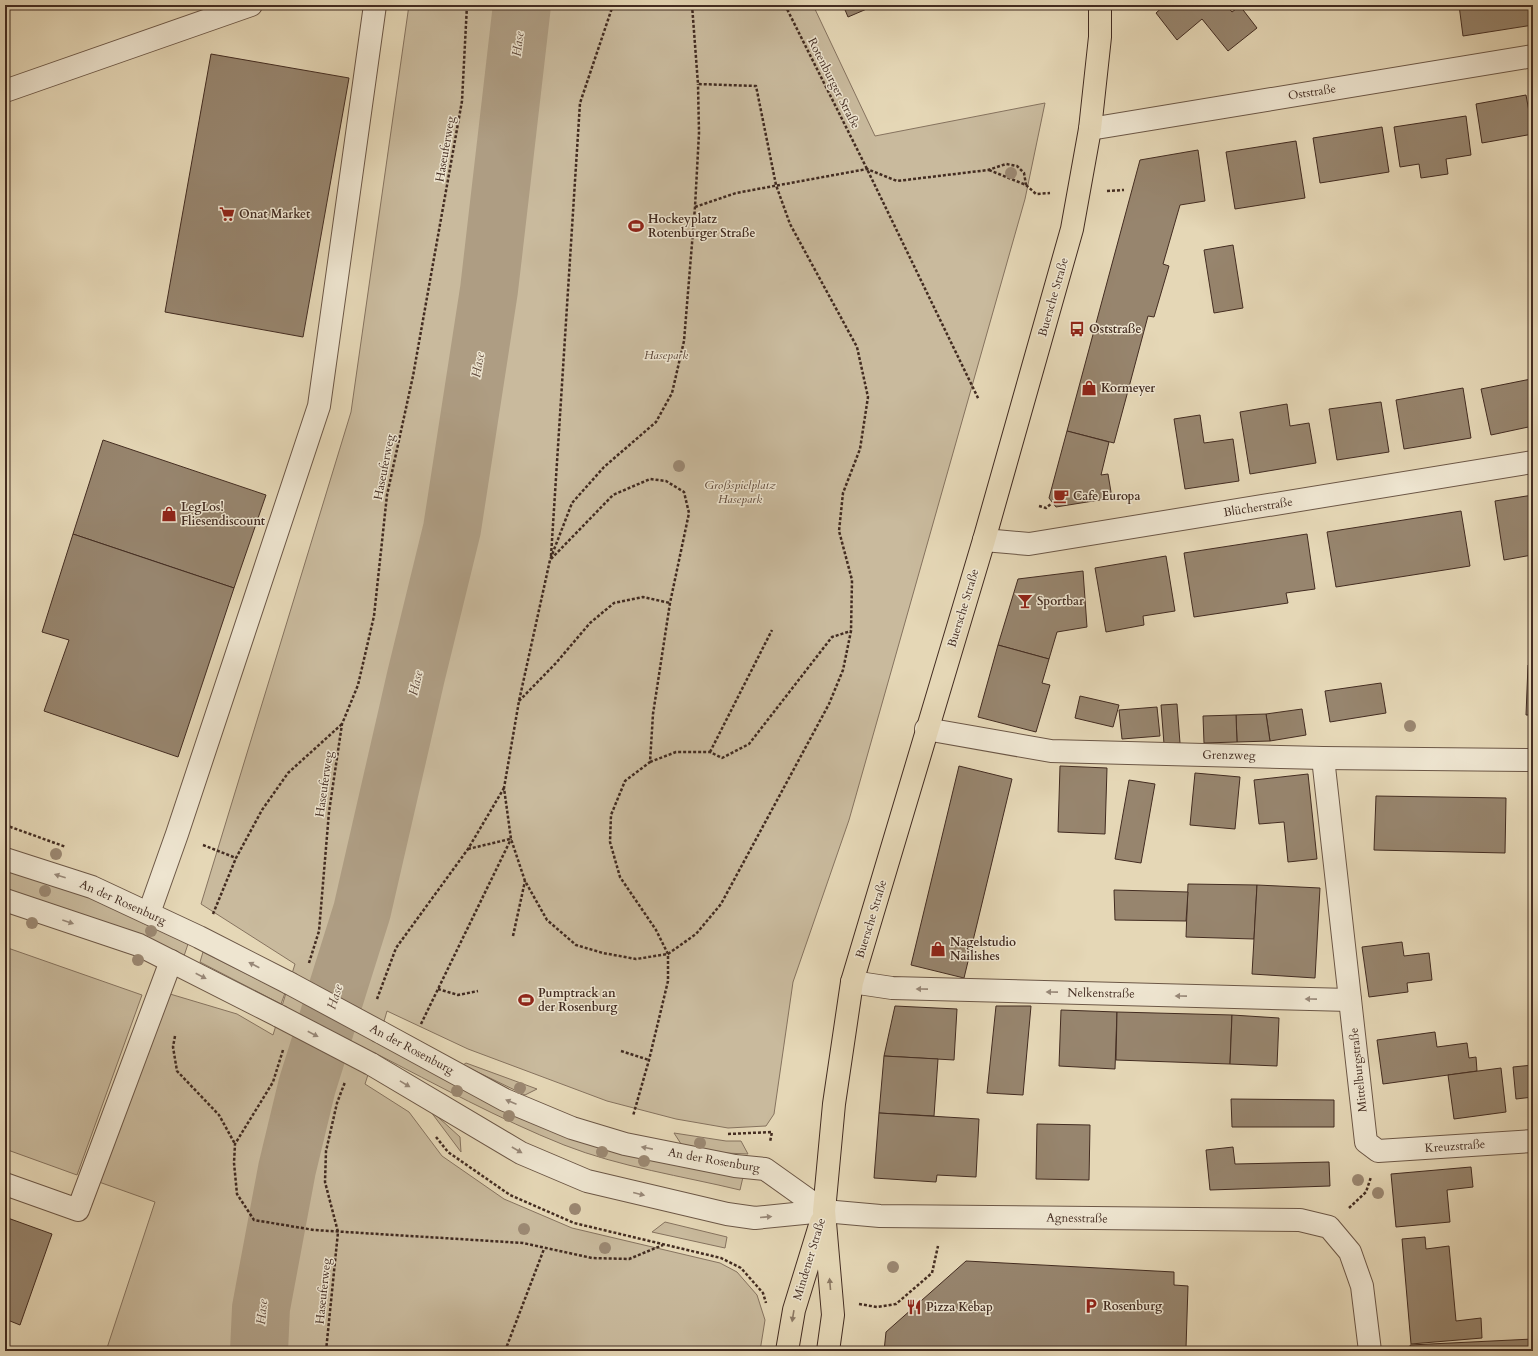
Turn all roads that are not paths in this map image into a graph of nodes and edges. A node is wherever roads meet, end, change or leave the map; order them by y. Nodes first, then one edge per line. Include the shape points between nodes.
1 (251, 5) edge
2 (376, 5) edge
3 (1100, 5) edge
4 (1533, 56) edge
5 (5, 91) edge
6 (1090, 129) junction
7 (1533, 462) edge
8 (984, 540) junction
9 (926, 730) junction
10 (1323, 758) junction
11 (1533, 760) edge
12 (5, 859) edge
13 (5, 900) edge
14 (149, 913) junction
15 (170, 960) junction
16 (852, 982) junction
17 (1350, 1000) junction
18 (1533, 1141) edge
19 (1378, 1151) joint
20 (5, 1184) edge
21 (824, 1211) junction
22 (787, 1351) edge
23 (828, 1351) edge
24 (1370, 1351) edge

1 - 5 street
2 - 14 street via 319,406
3 - 6 main road, Buersche Straße via 1100,37
4 - 6 street, Oststraße
6 - 8 main road, Buersche Straße via 1072,229
7 - 8 street, Blücherstraße via 1029,544
8 - 9 main road, Buersche Straße
9 - 10 street, Grenzweg via 1051,751
9 - 16 main road, Buersche Straße
10 - 11 street, Grenzweg
10 - 17 street, Mittelburgstraße
14 -> 12 street, An der Rosenburg via 92,887
13 -> 15 street via 138,945
21 -> 14 street, An der Rosenburg, bridge via 765,1169 735,1166 625,1144 572,1128 505,1100 289,983
15 - 20 street via 78,1210
15 -> 21 street, bridge via 371,1064 521,1153 587,1181 727,1214 755,1218
17 -> 16 street, Nelkenstraße via 892,988
16 - 21 main road, Buersche Straße via 834,1104
17 - 19 street, Mittelburgstraße via 1366,1142
18 - 19 street, Kreuzstraße
21 -> 22 main road, Mindener Straße via 794,1310
23 -> 21 main road, Mindener Straße via 833,1315
21 - 24 street, Agnesstraße via 880,1216 1300,1220 1329,1227 1350,1252 1362,1286

